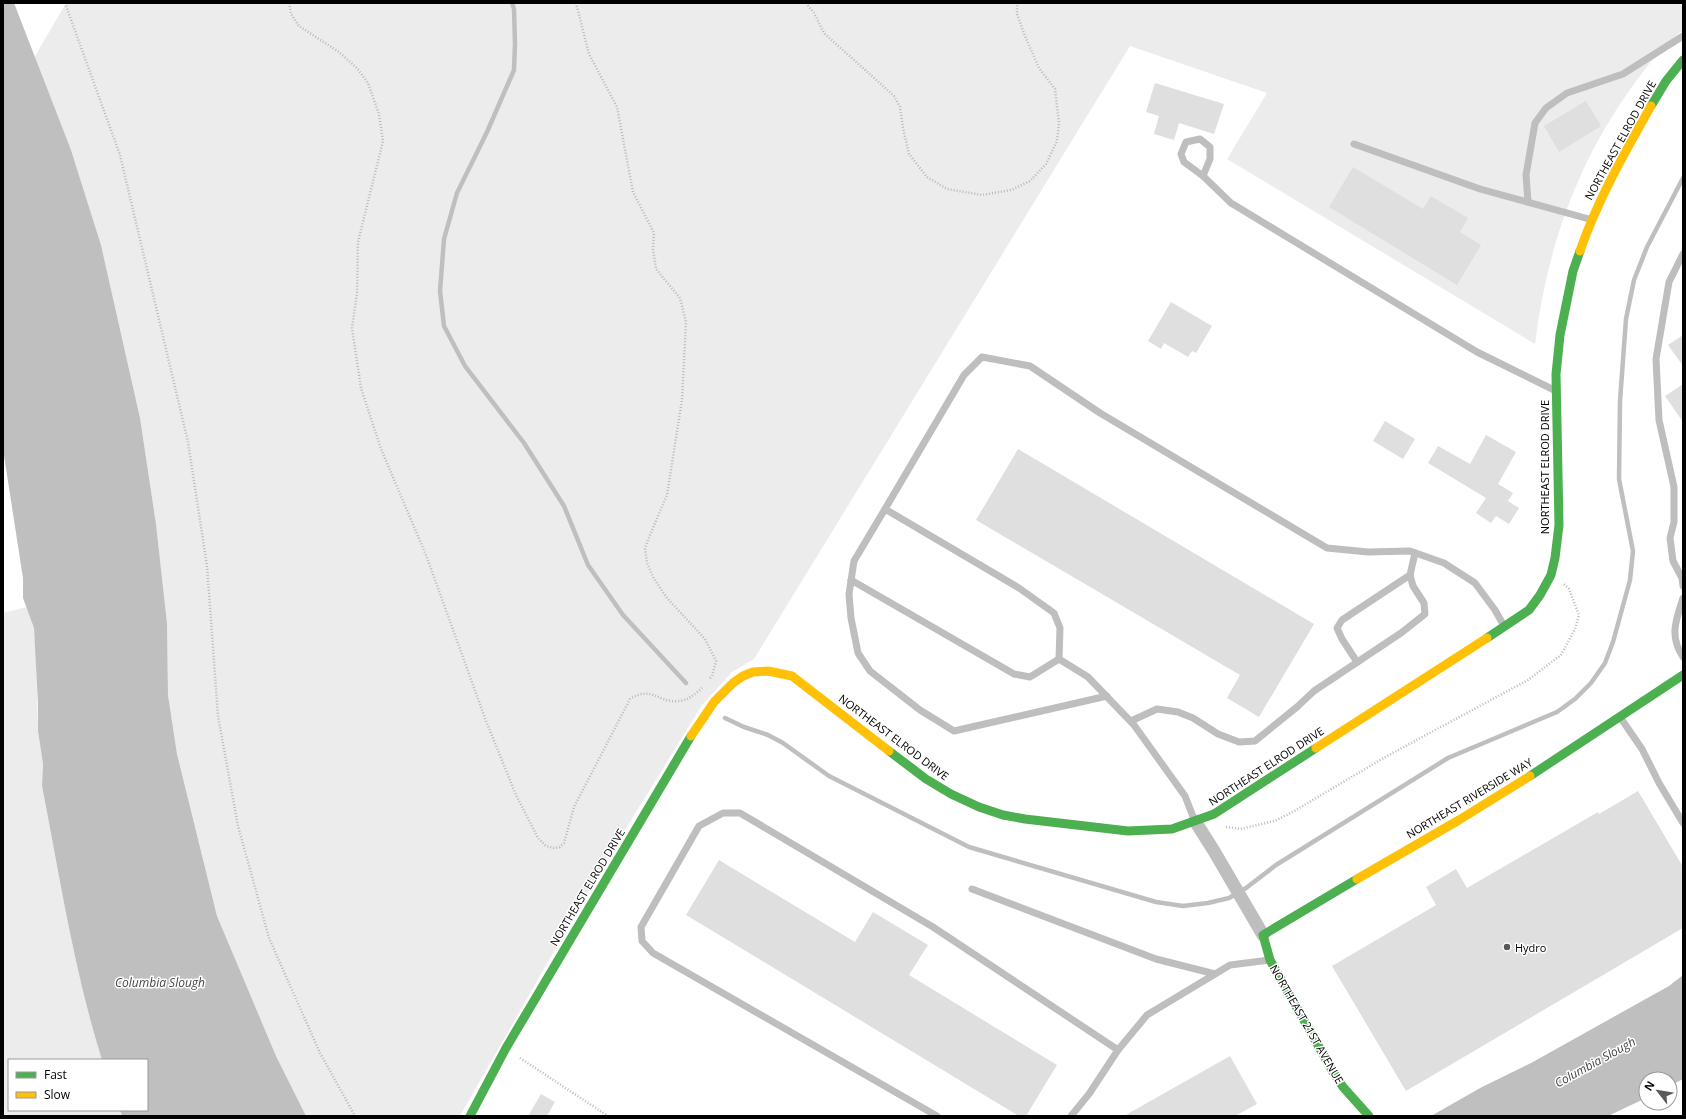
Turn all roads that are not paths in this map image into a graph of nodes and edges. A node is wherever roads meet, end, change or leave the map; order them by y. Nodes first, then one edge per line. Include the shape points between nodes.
1 (1683, 36) edge
2 (1683, 60) edge
3 (1354, 144) dead end
4 (1203, 176) junction
5 (1528, 202) junction
6 (1592, 219) junction
7 (1683, 254) edge
8 (1556, 391) junction
9 (884, 509) junction
10 (1415, 553) junction
11 (1410, 575) junction
12 (851, 580) junction
13 (1683, 586) edge
14 (1683, 598) edge
15 (1504, 626) junction
16 (1683, 657) edge
17 (1059, 659) junction
18 (1357, 662) junction
19 (1683, 674) edge
20 (1107, 696) junction
21 (1620, 717) junction
22 (1131, 721) junction
23 (1195, 822) junction
24 (1683, 823) edge
25 (972, 889) dead end
26 (1263, 935) junction
27 (1270, 960) junction
28 (1215, 974) junction
29 (1118, 1050) junction
30 (470, 1116) edge
31 (937, 1116) edge
32 (1071, 1116) edge
33 (1369, 1116) edge

1 - 5 lane via 1623,74 1567,94 1546,108 1535,123 1526,175
2 - 6 street, NORTHEAST ELROD DRIVE via 1666,81 1647,113 1617,166
3 - 5 lane via 1480,189
4 - 4 lane via 1184,162 1181,154 1186,142 1200,139 1210,147 1210,159
4 - 8 lane via 1231,203 1337,268 1477,352
5 - 6 lane
6 - 8 street, NORTHEAST ELROD DRIVE via 1573,271 1565,305
7 - 13 lane via 1669,282 1656,359 1659,420 1674,487 1674,522 1670,538 1673,561 1682,578
8 - 15 street, NORTHEAST ELROD DRIVE via 1559,525 1555,558 1550,575 1529,610
9 - 10 lane via 964,375 982,357 1030,366 1106,417 1327,548
9 - 12 lane via 854,561
9 - 17 lane via 1019,588 1054,613 1060,628
10 - 11 lane
10 - 15 lane via 1444,563 1475,583
11 - 18 lane via 1413,586 1424,603 1426,614
11 - 18 lane via 1342,620 1337,628
12 - 17 lane via 1014,674 1030,677
12 - 20 lane via 851,618 858,652 870,671 920,710 954,731
14 - 16 lane via 1674,636
15 - 23 street, NORTHEAST ELROD DRIVE via 1214,814
17 - 20 lane via 1088,677
18 - 22 lane via 1314,691 1255,741 1239,742 1218,734 1178,712 1157,709
19 - 21 street, NORTHEAST RIVERSIDE WAY
20 - 22 lane
21 - 24 lane via 1642,749 1659,784
21 - 26 street, NORTHEAST RIVERSIDE WAY via 1465,817 1308,906
22 - 23 lane via 1185,796
23 - 26 street, NORTHEAST 21ST AVENUE
23 - 30 street, NORTHEAST ELROD DRIVE via 1172,829 1128,831 1003,815 951,794 926,779 792,676 766,670 743,676 708,709 506,1048
25 - 28 lane via 1156,959
26 - 27 street, NORTHEAST 21ST AVENUE
27 - 28 lane via 1230,965
27 - 33 street, NORTHEAST 21ST AVENUE via 1333,1072
28 - 29 lane via 1147,1016
29 - 31 lane via 933,927 740,813 723,813 699,826 641,927 642,942 653,954
29 - 32 lane

